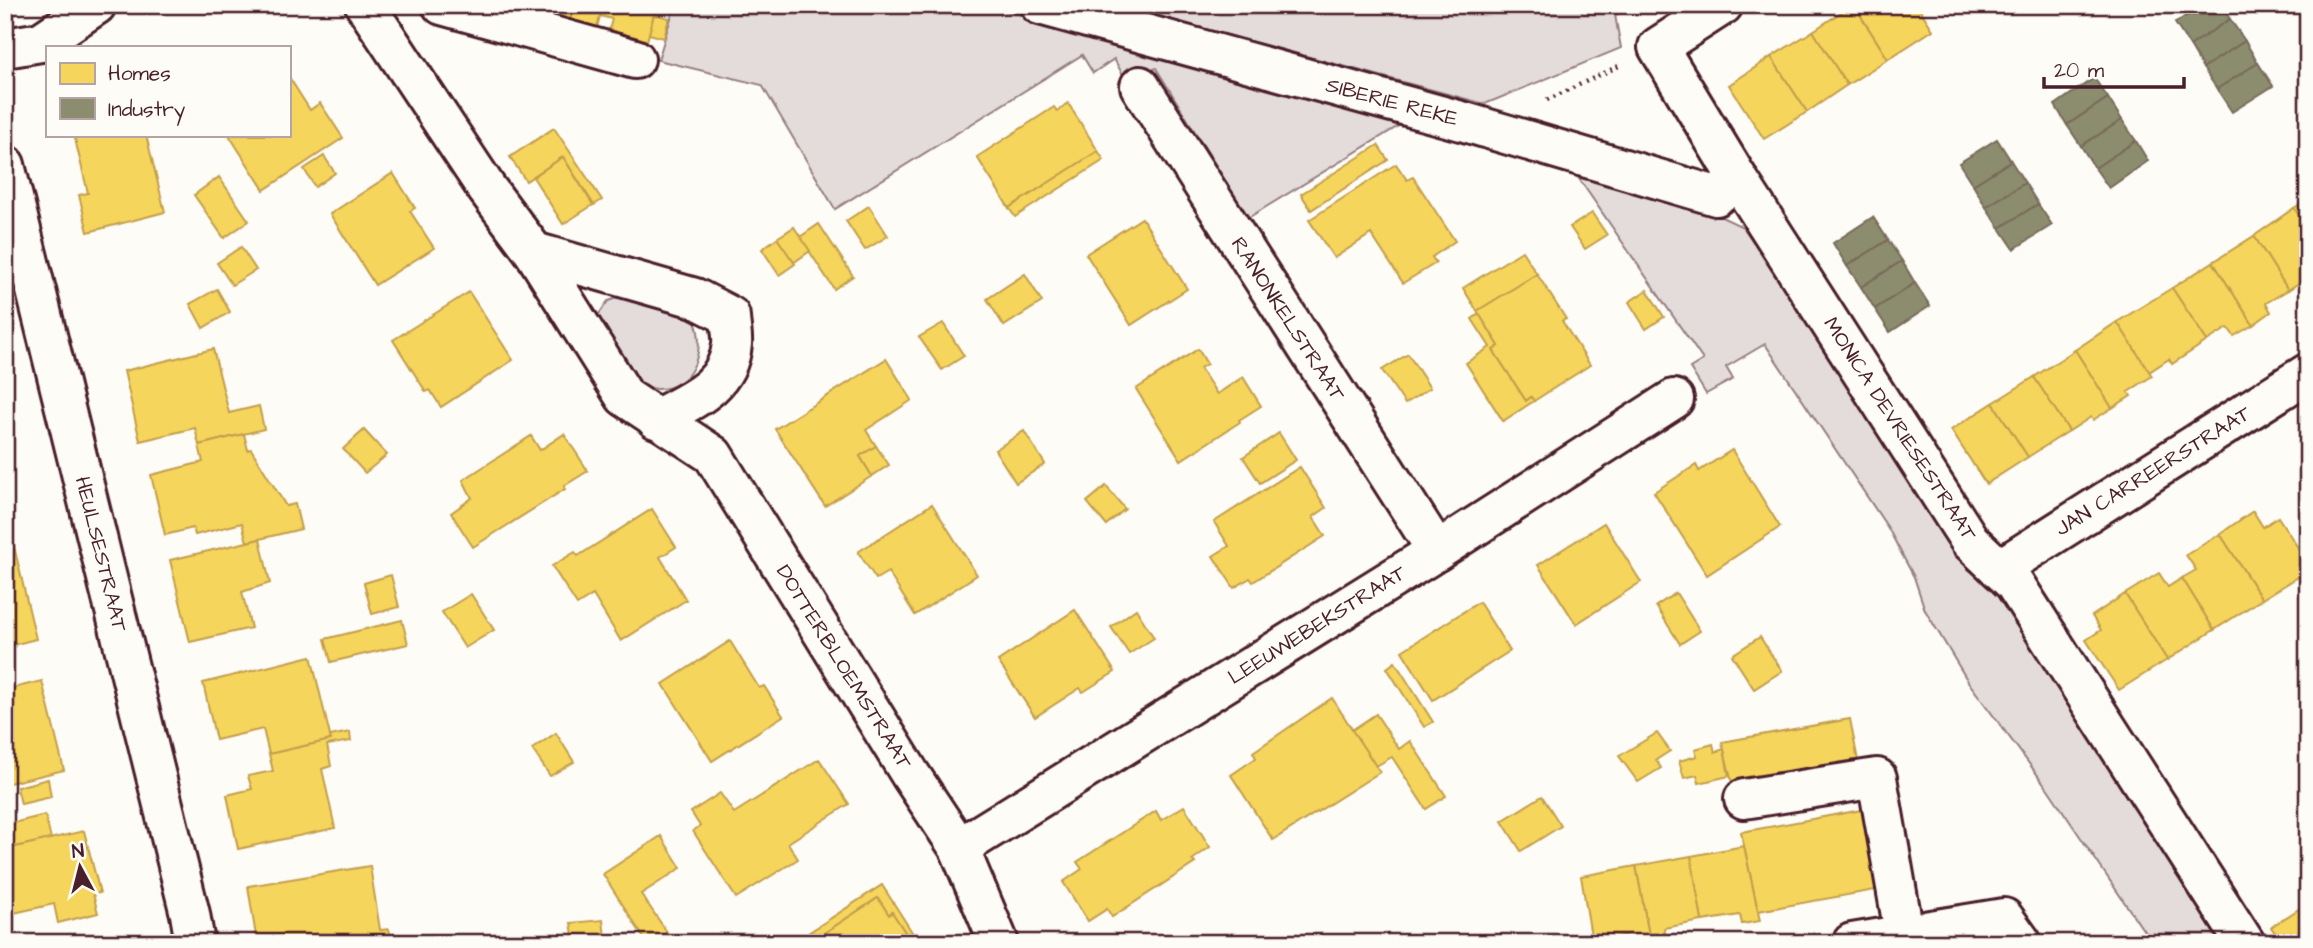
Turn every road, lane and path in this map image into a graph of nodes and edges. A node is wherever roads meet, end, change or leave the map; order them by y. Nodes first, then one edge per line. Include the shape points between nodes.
1 (96, 5) edge
2 (365, 5) edge
3 (442, 5) edge
4 (1040, 5) edge
5 (1723, 5) edge
6 (1658, 47) junction
7 (5, 48) edge
8 (635, 59) dead end
9 (1140, 86) dead end
10 (1542, 102) dead end
11 (5, 165) edge
12 (1738, 179) junction
13 (534, 252) junction
14 (2308, 373) edge
15 (1674, 399) dead end
16 (656, 419) junction
17 (1437, 551) junction
18 (1998, 569) junction
19 (1744, 799) dead end
20 (959, 848) junction
21 (1904, 933) junction
22 (195, 943) edge
23 (999, 943) edge
24 (1852, 943) edge
25 (2022, 943) edge
26 (2245, 943) edge

1 - 7 street via 41,43
2 - 13 street, DOTTERBLOEMSTRAAT
3 - 8 street
4 - 12 street, SIBERIE REKE via 1716,196
5 - 6 street
6 - 10 path
6 - 12 street, MONICA DEVRIESESTRAAT
9 - 17 street, RANONKELSTRAAT
11 - 22 street, HEULSESTRAAT
12 - 18 street, MONICA DEVRIESESTRAAT via 1970,541
13 - 16 street, DOTTERBLOEMSTRAAT via 625,397
13 - 16 street via 695,298 730,316 732,345 721,379
14 - 18 street, JAN CARREERSTRAAT
15 - 17 street, LEEUWEBEKSTRAAT
16 - 20 street, DOTTERBLOEMSTRAAT via 713,456
17 - 20 street, LEEUWEBEKSTRAAT
18 - 26 street, MONICA DEVRIESESTRAAT via 2014,583
19 - 21 street via 1877,778
20 - 23 street, DOTTERBLOEMSTRAAT
21 - 24 street
21 - 25 street via 2004,918

